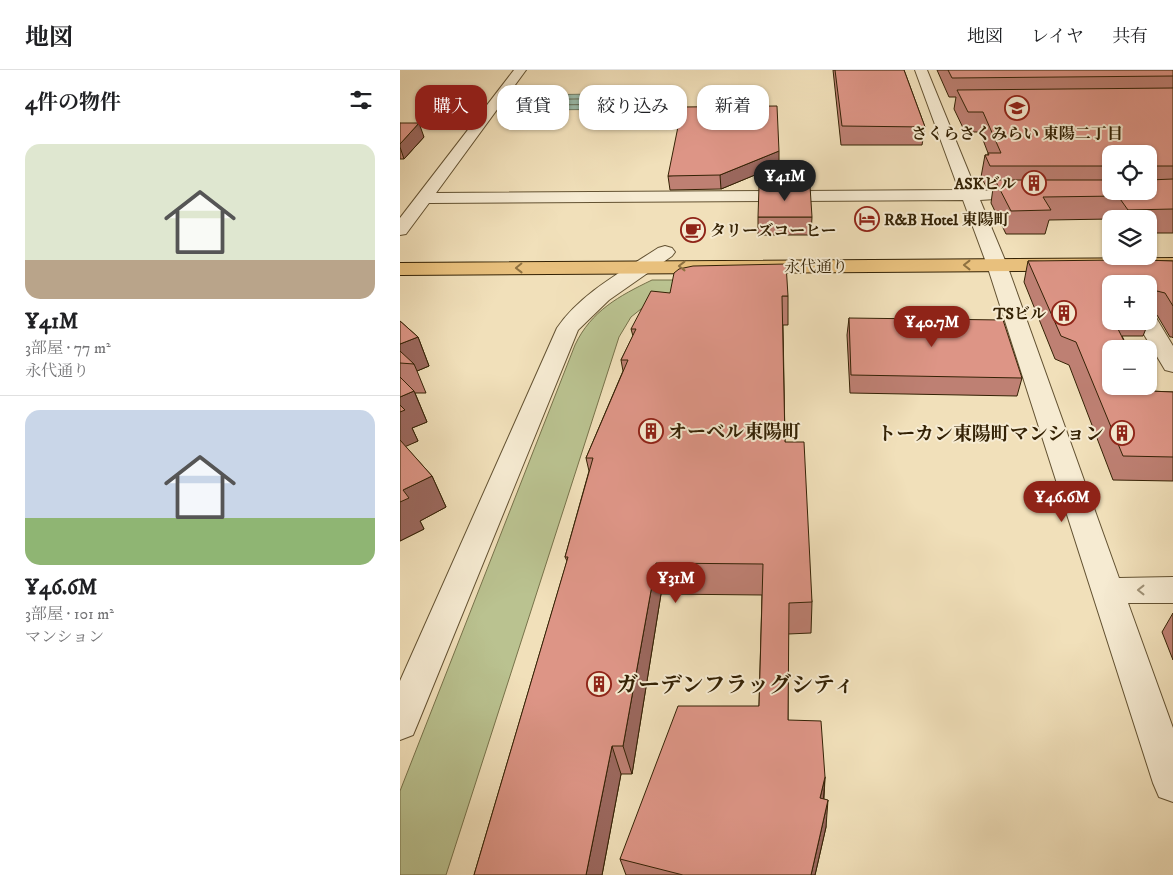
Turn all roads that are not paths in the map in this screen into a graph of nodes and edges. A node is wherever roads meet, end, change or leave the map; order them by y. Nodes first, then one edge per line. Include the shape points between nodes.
1 (520, 70) edge
2 (921, 70) edge
3 (971, 195) junction
4 (1004, 195) edge
5 (424, 198) junction
6 (400, 230) edge
7 (1157, 248) edge
8 (1173, 248) edge
9 (400, 254) edge
10 (1102, 256) edge
11 (994, 257) junction
12 (654, 259) junction
13 (1157, 262) edge
14 (1173, 264) edge
15 (400, 269) edge
16 (1152, 330) edge
17 (1173, 366) edge
18 (1108, 590) junction
19 (1173, 590) edge
20 (400, 723) edge
21 (1173, 783) edge

1 - 5 street
2 - 3 street via 940,102
3 - 4 street
3 - 5 street
3 - 11 street
5 - 6 street
7 - 8 main road
9 - 12 main road, 永代通り
10 - 11 main road, 永代通り
11 -> 12 main road, 永代通り
11 - 12 main road, 永代通り
11 - 18 street
12 -> 15 main road, 永代通り
12 - 20 street via 598,297 578,314 568,328
13 - 14 main road, 永代通り
16 - 17 street
19 -> 18 street
18 - 21 street

